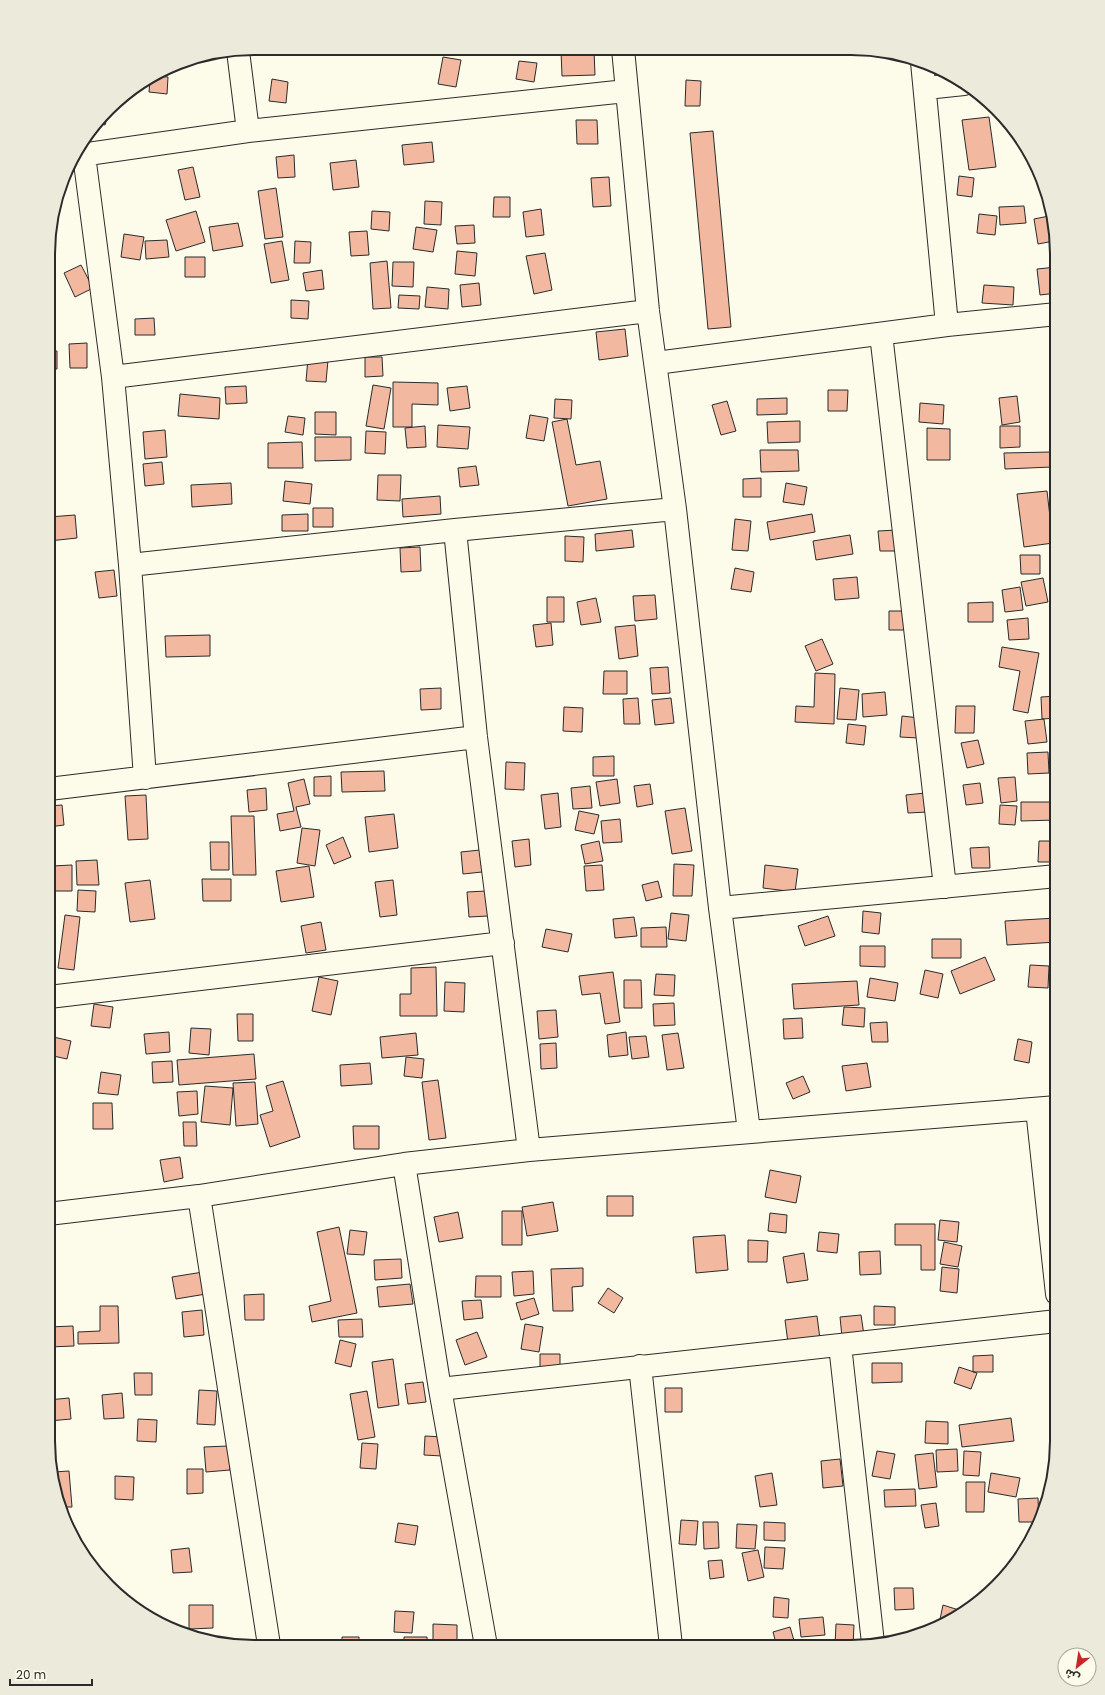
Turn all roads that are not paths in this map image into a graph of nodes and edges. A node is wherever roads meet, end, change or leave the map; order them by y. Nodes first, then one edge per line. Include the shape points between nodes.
1 (239, 55) edge
2 (623, 55) edge
3 (923, 69) edge
4 (955, 85) edge
5 (926, 88) junction
6 (626, 91) junction
7 (248, 131) junction
8 (81, 156) edge
9 (79, 159) edge
10 (648, 311) junction
11 (1050, 315) edge
12 (947, 325) junction
13 (881, 334) junction
14 (656, 363) junction
15 (114, 377) junction
16 (675, 509) junction
17 (455, 530) junction
18 (130, 565) junction
19 (476, 737) junction
20 (145, 778) junction
21 (55, 788) edge
22 (1050, 877) edge
23 (945, 887) junction
24 (720, 908) junction
25 (504, 942) junction
26 (55, 996) edge
27 (1047, 1108) edge
28 (749, 1131) junction
29 (529, 1150) junction
30 (404, 1164) junction
31 (1050, 1164) edge
32 (199, 1196) junction
33 (55, 1213) edge
34 (1050, 1322) edge
35 (840, 1345) junction
36 (640, 1366) junction
37 (440, 1389) junction
38 (873, 1639) edge
39 (268, 1640) edge
40 (485, 1640) edge
41 (670, 1640) edge

1 - 7 street
2 - 6 street
3 - 5 street
4 - 5 street
5 - 12 street
6 - 7 street
6 - 10 street
7 - 8 street
9 - 15 street
10 - 14 street
10 - 15 street
11 - 12 street
12 - 13 street
13 - 14 street
13 - 23 street
14 - 16 street
15 - 18 street
16 - 17 street
16 - 24 street
17 - 18 street
17 - 19 street
18 - 20 street
19 - 20 street
19 - 25 street
20 - 21 street
22 - 23 street
23 - 24 street
24 - 28 street
25 - 26 street
25 - 29 street
27 - 28 street
27 - 31 street
28 - 29 street
29 - 30 street
30 - 32 street
30 - 37 street
32 - 33 street
32 - 39 street
34 - 35 street
35 - 36 street
35 - 38 street
36 - 37 street
36 - 41 street
37 - 40 street

